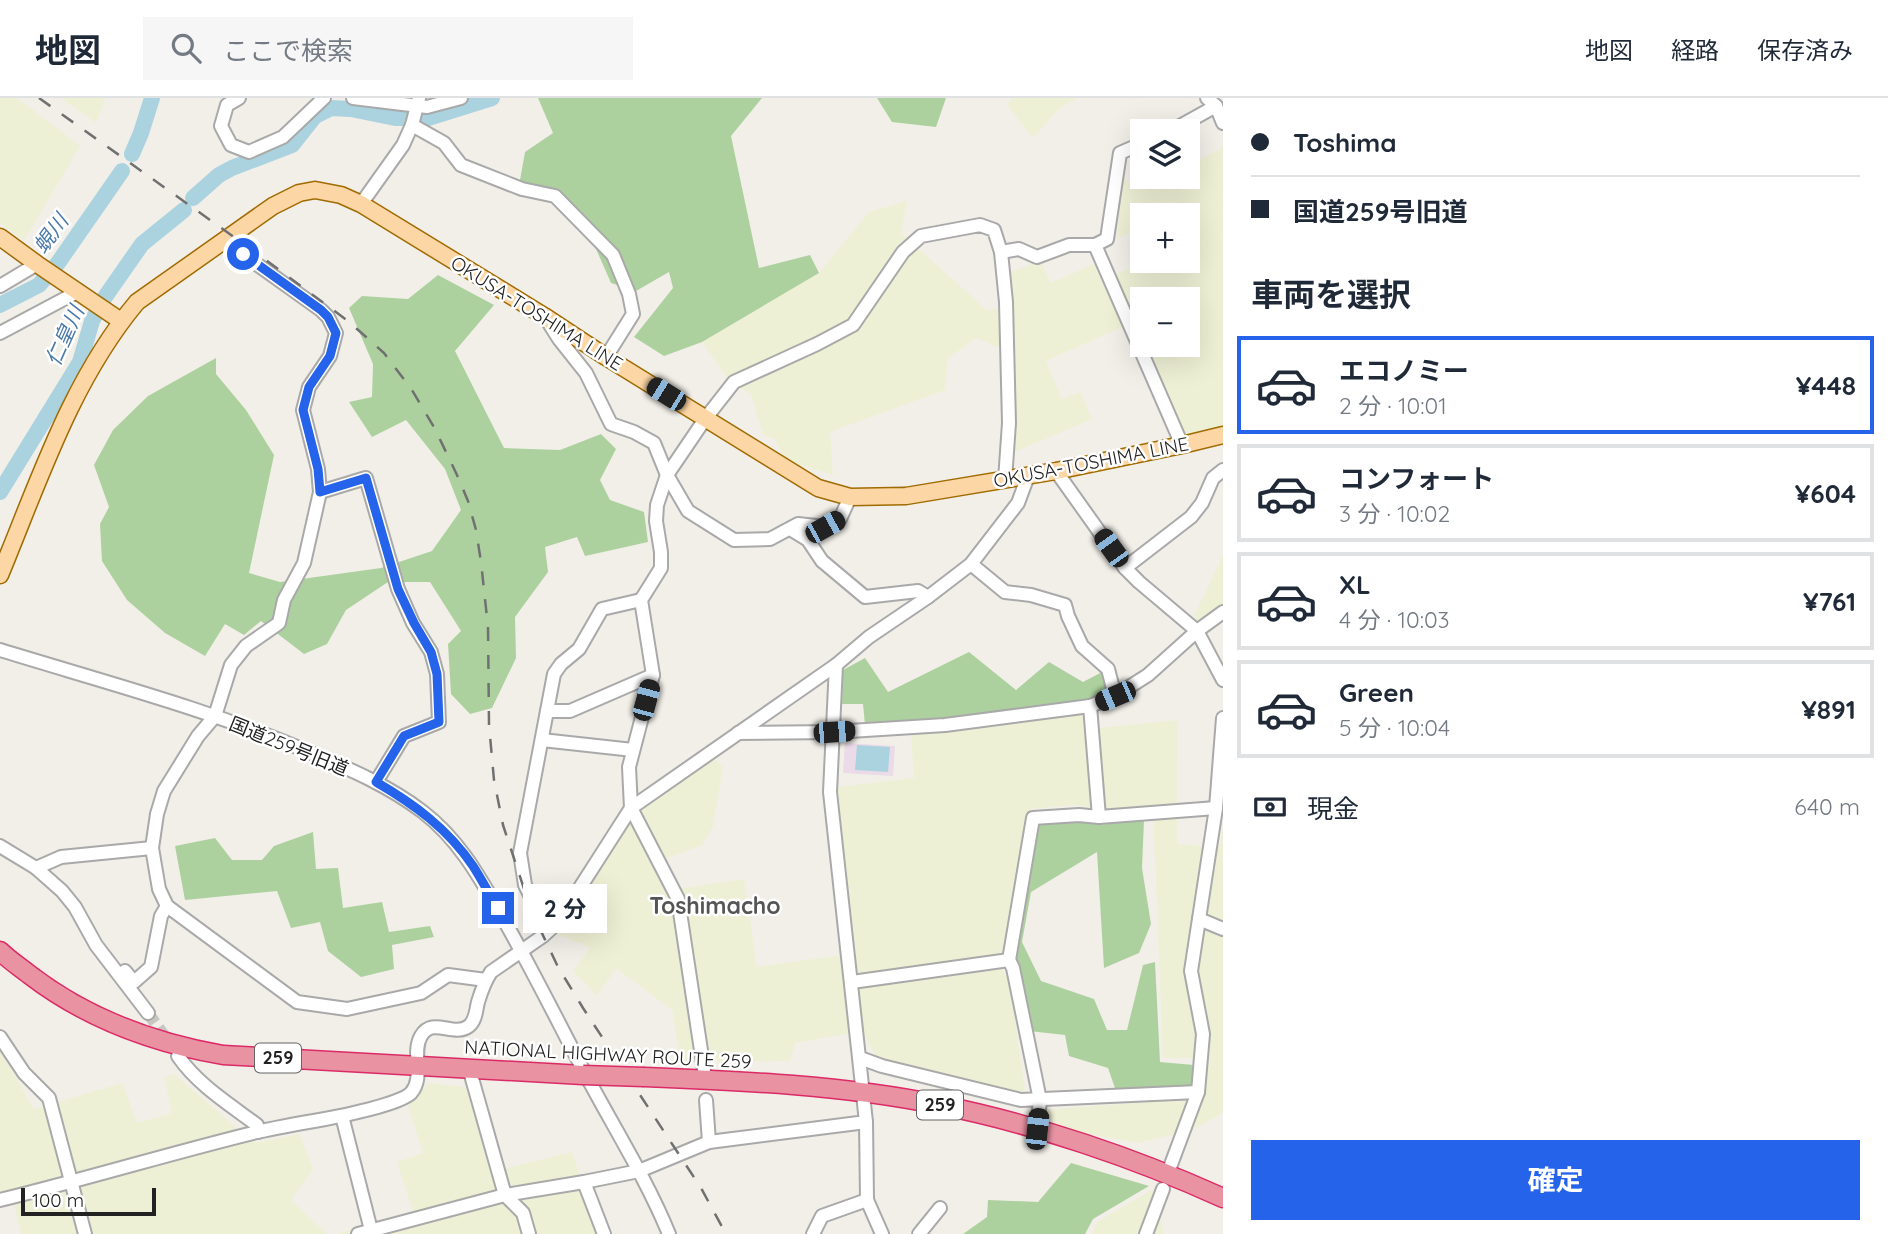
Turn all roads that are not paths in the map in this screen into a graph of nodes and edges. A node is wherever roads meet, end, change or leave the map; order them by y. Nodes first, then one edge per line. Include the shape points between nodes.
1 (239, 98) edge
2 (324, 98) edge
3 (352, 98) edge
4 (461, 98) edge
5 (418, 102) edge
6 (1212, 102) edge
7 (1188, 119) edge
8 (1223, 123) edge
9 (412, 125) junction
10 (1130, 149) edge
11 (361, 204) junction
12 (0, 237) edge
13 (223, 240) junction
14 (1095, 245) junction
15 (1001, 252) junction
16 (37, 264) junction
17 (0, 286) edge
18 (85, 296) junction
19 (544, 316) junction
20 (116, 317) junction
21 (0, 333) edge
22 (606, 357) junction
23 (705, 419) junction
24 (1223, 435) edge
25 (1182, 445) junction
26 (1223, 470) edge
27 (1056, 471) junction
28 (667, 475) junction
29 (1028, 476) junction
30 (1005, 480) junction
31 (320, 492) junction
32 (850, 497) junction
33 (790, 529) junction
34 (971, 564) junction
35 (1125, 568) junction
36 (0, 575) edge
37 (928, 597) junction
38 (641, 600) junction
39 (1223, 612) edge
40 (1198, 631) junction
41 (0, 650) edge
42 (836, 664) junction
43 (653, 675) junction
44 (1223, 680) edge
45 (1115, 696) junction
46 (1090, 706) junction
47 (547, 711) junction
48 (215, 716) junction
49 (1223, 718) edge
50 (834, 732) junction
51 (737, 733) junction
52 (542, 740) junction
53 (633, 750) junction
54 (376, 782) junction
55 (1216, 807) junction
56 (631, 808) junction
57 (1099, 817) junction
58 (0, 846) edge
59 (152, 848) junction
60 (36, 868) junction
61 (167, 906) junction
62 (1199, 919) junction
63 (1223, 929) edge
64 (548, 931) junction
65 (96, 945) junction
66 (522, 950) junction
67 (0, 951) edge
68 (1009, 960) junction
69 (486, 980) junction
70 (852, 982) junction
71 (148, 1013) tunnel mouth
72 (0, 1037) edge
73 (178, 1056) tunnel mouth
74 (860, 1058) junction
75 (418, 1066) junction
76 (471, 1068) junction
77 (704, 1070) dead end
78 (864, 1093) junction
79 (1198, 1093) junction
80 (706, 1100) dead end
81 (1040, 1100) junction
82 (342, 1116) junction
83 (866, 1122) junction
84 (1037, 1129) junction
85 (258, 1132) junction
86 (709, 1142) junction
87 (1169, 1170) dead end
88 (639, 1171) junction
89 (72, 1182) junction
90 (584, 1182) junction
91 (1163, 1189) dead end
92 (505, 1195) junction
93 (1223, 1198) edge
94 (0, 1200) edge
95 (867, 1200) junction
96 (940, 1208) dead end
97 (372, 1232) edge
98 (85, 1234) edge
99 (358, 1234) edge
100 (529, 1234) edge
101 (604, 1234) edge
102 (669, 1234) edge
103 (813, 1234) edge
104 (882, 1234) edge
105 (919, 1234) edge
106 (1146, 1234) edge

1 - 2 street via 227,105 221,126 231,145 249,152 283,136
3 - 5 street
4 - 5 street via 427,107
5 - 9 street
6 - 7 street
6 - 8 street
9 - 11 street
9 - 22 street via 444,143 461,164 522,189 555,196 613,255 633,314
10 - 14 street via 1120,153 1107,239
11 - 13 main road, OKUSA-TOSHIMA LINE via 316,190 299,193
11 - 19 main road, OKUSA-TOSHIMA LINE
12 - 16 main road
13 - 20 main road, OKUSA-TOSHIMA LINE
13 - 31 street via 321,310 336,333 330,356 309,387 303,410
14 - 15 street via 1069,245 1037,257 1018,249
14 - 25 street
15 - 23 street via 994,230 980,225 921,236 903,252 853,325 734,382
15 - 30 street via 1009,423
16 - 17 street
16 - 18 main road
18 - 20 main road
18 - 21 street
19 - 22 main road, OKUSA-TOSHIMA LINE
19 - 28 street via 586,373 611,424 654,443
20 - 36 main road, OKUSA-TOSHIMA LINE via 67,413
22 - 23 main road, OKUSA-TOSHIMA LINE
23 - 28 street
23 - 32 main road, OKUSA-TOSHIMA LINE via 818,488
24 - 25 main road, OKUSA-TOSHIMA LINE
25 - 27 main road, OKUSA-TOSHIMA LINE
26 - 35 street via 1213,478 1191,517
27 - 29 main road, OKUSA-TOSHIMA LINE
27 - 35 street
28 - 33 street via 688,511 734,540 770,539
28 - 38 street via 657,505 661,568
29 - 30 main road, OKUSA-TOSHIMA LINE
29 - 34 street via 1018,503
30 - 32 main road, OKUSA-TOSHIMA LINE via 906,496
31 - 48 street via 304,563 284,600 279,622 246,646 231,665
31 - 54 street via 366,478 398,589 431,652 437,674 439,722 404,736
32 - 33 street via 840,519 825,527 798,524
33 - 37 street via 808,540 822,561 865,597 918,591
34 - 37 street
34 - 45 street via 1005,592 1065,605 1082,646 1108,669
35 - 40 street
37 - 42 street
38 - 43 street
38 - 47 street via 602,609 579,649 554,674
39 - 40 street
40 - 44 street
40 - 45 street via 1148,676
41 - 48 street, 国道259号旧道
42 - 50 street
42 - 51 street
43 - 47 street via 570,711
43 - 53 street
45 - 46 street
46 - 50 street via 945,725
46 - 57 street
47 - 52 street
48 - 54 street, 国道259号旧道
48 - 59 street via 164,791
49 - 55 street
50 - 51 street
50 - 70 street via 830,792
51 - 56 street
52 - 53 street
52 - 64 street via 520,853 525,885
53 - 56 street
54 - 66 street, 国道259号旧道 via 424,813 454,841
55 - 57 street
55 - 62 street
56 - 64 street
56 - 77 street via 678,898
57 - 68 street via 1033,818
58 - 60 street
59 - 60 street via 61,857
59 - 61 street
60 - 65 street via 75,906
61 - 65 street via 151,967 134,982 105,946
61 - 69 street via 297,1002 347,1009 421,993 448,975
62 - 63 street
62 - 79 street via 1191,971 1203,1034
64 - 66 street
65 - 71 street
66 - 69 street
66 - 88 street, 国道259号旧道
67 - 75 highway, NATIONAL HIGHWAY ROUTE 259 / 259 via 51,991 101,1018 186,1048 223,1055
68 - 70 street
68 - 81 street
69 - 75 street via 470,1025 457,1031 434,1027 422,1035
70 - 74 street
72 - 89 street via 24,1073 50,1098
73 - 85 street via 204,1085 257,1125
74 - 78 street
74 - 81 street via 1021,1100
75 - 76 highway, NATIONAL HIGHWAY ROUTE 259 / 259
75 - 82 street via 412,1092 401,1100
76 - 78 highway, NATIONAL HIGHWAY ROUTE 259 / 259, bridge via 783,1083
76 - 92 street
78 - 83 street
78 - 84 highway, NATIONAL HIGHWAY ROUTE 259 / 259 via 941,1105
79 - 81 street
79 - 87 street
80 - 86 street
81 - 84 street
82 - 85 street
82 - 97 street
83 - 86 street
83 - 95 street
84 - 93 highway, NATIONAL HIGHWAY ROUTE 259 / 259
85 - 89 street
86 - 88 street
88 - 90 street
88 - 102 street, 国道259号旧道
89 - 94 street
89 - 98 street
90 - 92 street
90 - 101 street
91 - 106 street
92 - 97 street
92 - 100 street via 523,1213
95 - 103 street via 822,1216
95 - 104 street
96 - 105 street
97 - 99 street

